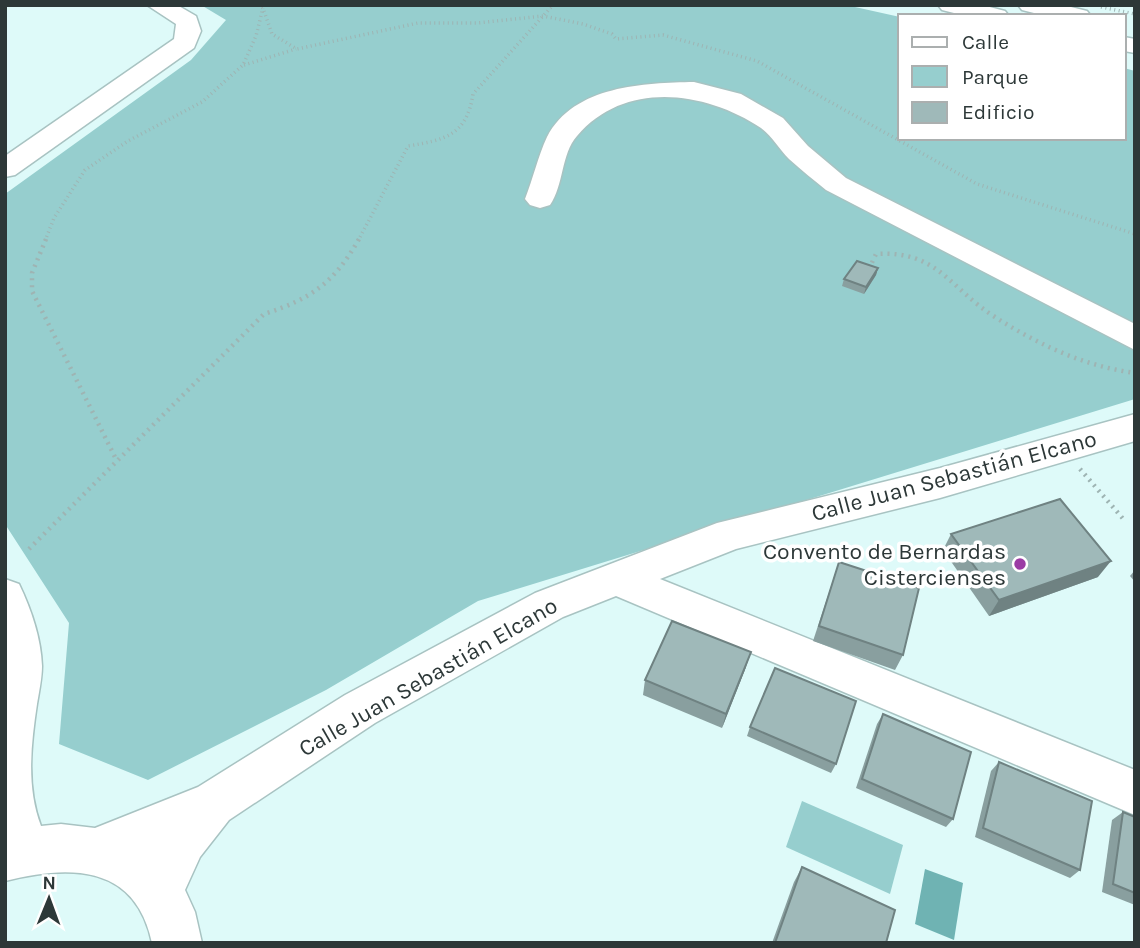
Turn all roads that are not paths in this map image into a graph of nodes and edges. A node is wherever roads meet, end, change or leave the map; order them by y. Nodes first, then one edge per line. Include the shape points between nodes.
1 (159, 5) edge
2 (950, 5) edge
3 (1030, 5) edge
4 (988, 14) edge
5 (1070, 14) edge
6 (5, 169) edge
7 (540, 199) dead end
8 (1135, 338) edge
9 (1135, 427) edge
10 (617, 579) junction
11 (5, 596) edge
12 (7, 751) edge
13 (1135, 793) edge
14 (213, 804) junction
15 (99, 850) junction
16 (16, 853) edge
17 (159, 893) junction
18 (177, 943) edge

1 - 6 street via 188,21 185,43
2 - 4 street
3 - 5 street
7 - 8 street via 561,137 581,116 612,98 694,90 732,100 773,124 797,152 836,184
9 - 10 street, Calle Juan Sebastián Elcano via 940,483 731,534
10 - 13 street
10 - 14 street, Calle Juan Sebastián Elcano via 548,605 384,696
11 - 12 street via 21,667
12 - 16 street
14 - 15 street, Calle Juan Sebastián Elcano
14 - 17 street, Calle Juan Sebastián Elcano via 183,840
15 - 16 street via 76,846
15 - 17 street via 142,874
17 - 18 street via 170,913

